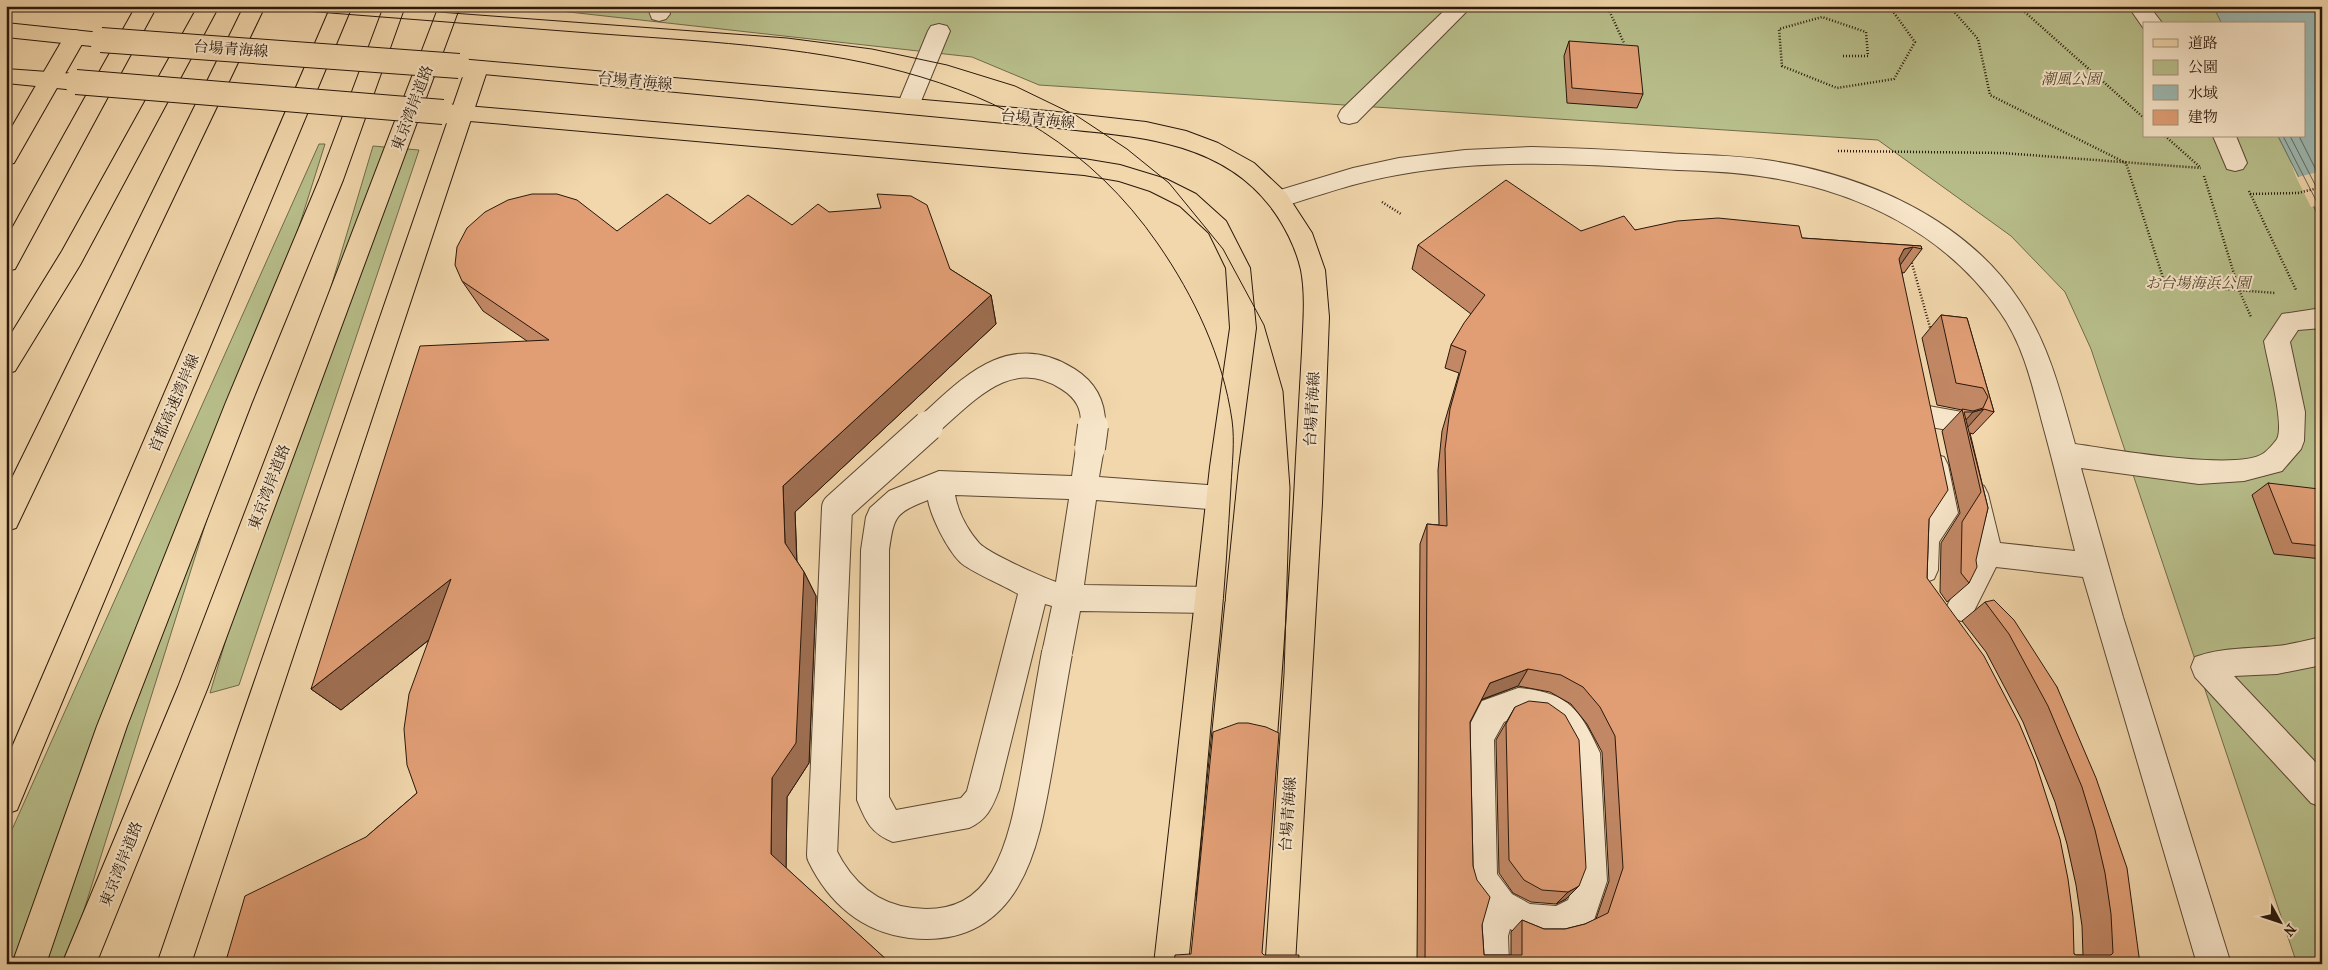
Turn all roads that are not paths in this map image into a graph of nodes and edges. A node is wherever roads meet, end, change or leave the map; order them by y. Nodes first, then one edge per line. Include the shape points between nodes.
1 (147, 6) edge
2 (209, 6) edge
3 (254, 6) edge
4 (342, 6) edge
5 (395, 6) edge
6 (450, 6) edge
7 (1462, 6) edge
8 (2138, 6) edge
9 (2150, 22) edge
10 (6, 30) edge
11 (939, 31) dead end
12 (76, 38) junction
13 (468, 67) junction
14 (6, 76) edge
15 (50, 80) junction
16 (908, 106) junction
17 (452, 113) junction
18 (1349, 116) dead end
19 (2225, 138) edge
20 (6, 157) edge
21 (2236, 163) road end
22 (1278, 199) junction
23 (6, 262) edge
24 (2322, 318) edge
25 (6, 364) edge
26 (1918, 387) edge
27 (1923, 416) junction
28 (1953, 420) dead end
29 (2064, 454) junction
30 (1969, 471) edge
31 (939, 483) junction
32 (1082, 488) junction
33 (1221, 498) junction
34 (6, 520) edge
35 (1988, 554) junction
36 (2094, 566) junction
37 (1034, 588) junction
38 (1068, 598) junction
39 (1210, 600) junction
40 (2322, 651) edge
41 (2322, 792) edge
42 (6, 799) edge
43 (1500, 906) junction
44 (28, 964) edge
45 (79, 964) edge
46 (174, 964) edge
47 (1171, 964) edge
48 (1278, 964) edge
49 (1492, 964) edge
50 (2214, 964) edge

1 - 23 main road
2 - 25 main road via 76,250
3 - 34 main road
4 - 42 main road, 首都高速湾岸線
5 - 44 main road via 331,180 238,402 112,726
6 - 45 main road, 東京湾岸道路 via 193,687
7 - 18 street
8 - 9 street
10 - 12 main road, 台場青海線
11 - 16 street
12 - 13 main road, 台場青海線, bridge
12 - 15 main road
13 - 16 main road, 台場青海線
13 - 17 main road
14 - 15 main road
15 - 17 main road, bridge
15 - 20 main road
16 - 22 main road, 台場青海線 via 1127,128 1178,137 1210,149 1246,169
17 - 33 main road via 1084,167 1158,184 1188,200 1218,227 1238,268 1243,328
17 - 46 main road
19 - 21 street
22 - 29 street via 1398,166 1531,155 1758,167 1851,188 1930,227 1987,274 2007,301 2029,341
22 - 48 main road, 台場青海線 via 1300,233 1313,270 1316,317 1308,503
24 - 29 street via 2291,320 2278,341 2292,412 2291,441 2272,463 2244,470 2199,472
26 - 27 street
27 - 28 street
27 - 35 street via 1944,513 1925,538 1943,612 1974,580
29 - 36 street
30 - 35 street
31 - 32 street
31 - 37 street via 944,514 970,553
31 - 37 street via 899,499 880,516 875,550 873,800 884,820 893,826 969,812 979,801
32 - 33 street
32 - 38 street
32 - 38 street, bridge via 1095,417 1093,407 1080,388 1062,375 1041,367 1004,368 972,385 837,508 822,855 828,869 863,908 902,922 934,925 954,922 985,903 1003,885 1013,869 1027,826
33 - 39 main road
35 - 36 street
36 - 50 street
37 - 38 street
38 - 39 street
39 - 47 main road
40 - 41 street via 2278,660 2228,662 2206,667
43 - 43 street via 1481,879 1478,738 1493,711 1518,702 1543,704 1566,720 1584,753 1591,881 1581,910 1558,923 1527,920
43 - 49 street via 1491,936

